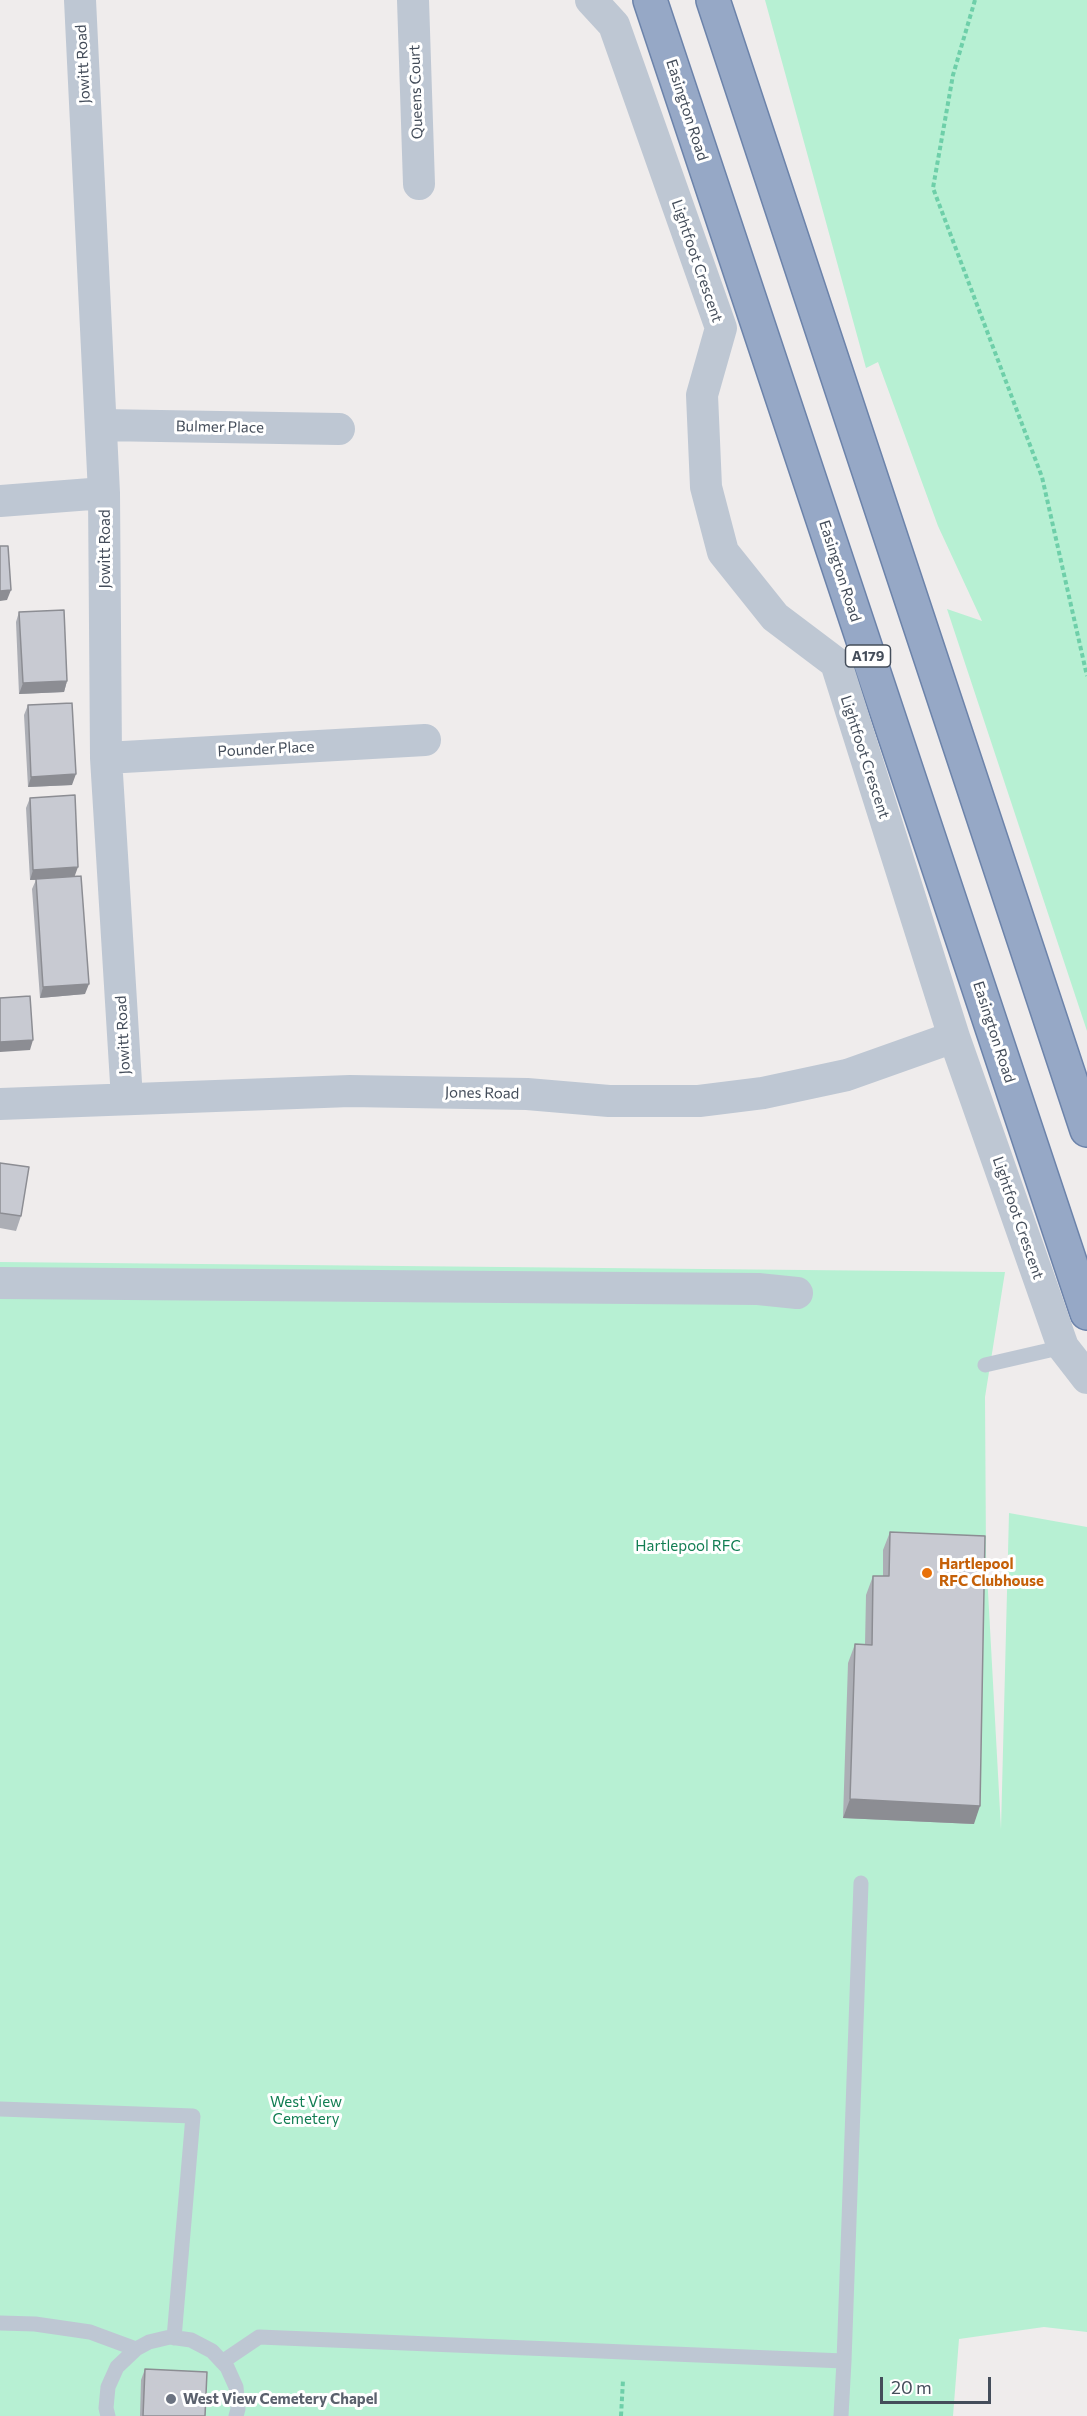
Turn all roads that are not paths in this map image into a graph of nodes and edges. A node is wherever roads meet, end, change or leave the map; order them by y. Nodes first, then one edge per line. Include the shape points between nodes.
1 (80, 0) edge
2 (412, 0) edge
3 (591, 0) edge
4 (650, 0) edge
5 (713, 0) edge
6 (419, 184) dead end
7 (101, 425) junction
8 (339, 429) dead end
9 (104, 493) junction
10 (0, 501) edge
11 (425, 740) dead end
12 (106, 758) junction
13 (954, 1037) junction
14 (127, 1099) junction
15 (0, 1104) edge
16 (1087, 1130) edge
17 (0, 1283) edge
18 (797, 1293) dead end
19 (1087, 1313) edge
20 (1063, 1347) junction
21 (985, 1365) dead end
22 (1087, 1378) edge
23 (861, 1883) dead end
24 (0, 2109) edge
25 (0, 2323) edge
26 (174, 2338) junction
27 (136, 2349) junction
28 (844, 2361) junction
29 (222, 2362) junction
30 (108, 2416) edge
31 (236, 2416) edge
32 (841, 2416) edge

1 - 7 street, Jowitt Road
2 - 6 street, Queens Court
3 - 13 street, Lightfoot Crescent via 614,25 721,328 702,395 706,487 723,552 775,617 836,663
4 - 19 highway, Easington Road / A179
5 - 16 highway
7 - 8 street, Bulmer Place
7 - 9 street, Jowitt Road
9 - 10 street
9 - 12 street, Jowitt Road
11 - 12 street, Pounder Place
12 - 14 street, Jowitt Road
13 - 14 street, Jones Road via 847,1075 763,1093 699,1101 350,1091
13 - 20 street, Lightfoot Crescent
14 - 15 street, Jones Road
17 - 18 street via 758,1289
20 - 21 lane
20 - 22 street, Lightfoot Crescent
23 - 28 lane
24 - 26 lane via 193,2116
25 - 27 lane via 90,2332
26 - 27 lane via 149,2342
26 - 29 lane via 192,2340
27 - 30 lane via 117,2367 108,2387
28 - 29 lane via 260,2337
28 - 32 lane
29 - 31 lane via 236,2387

